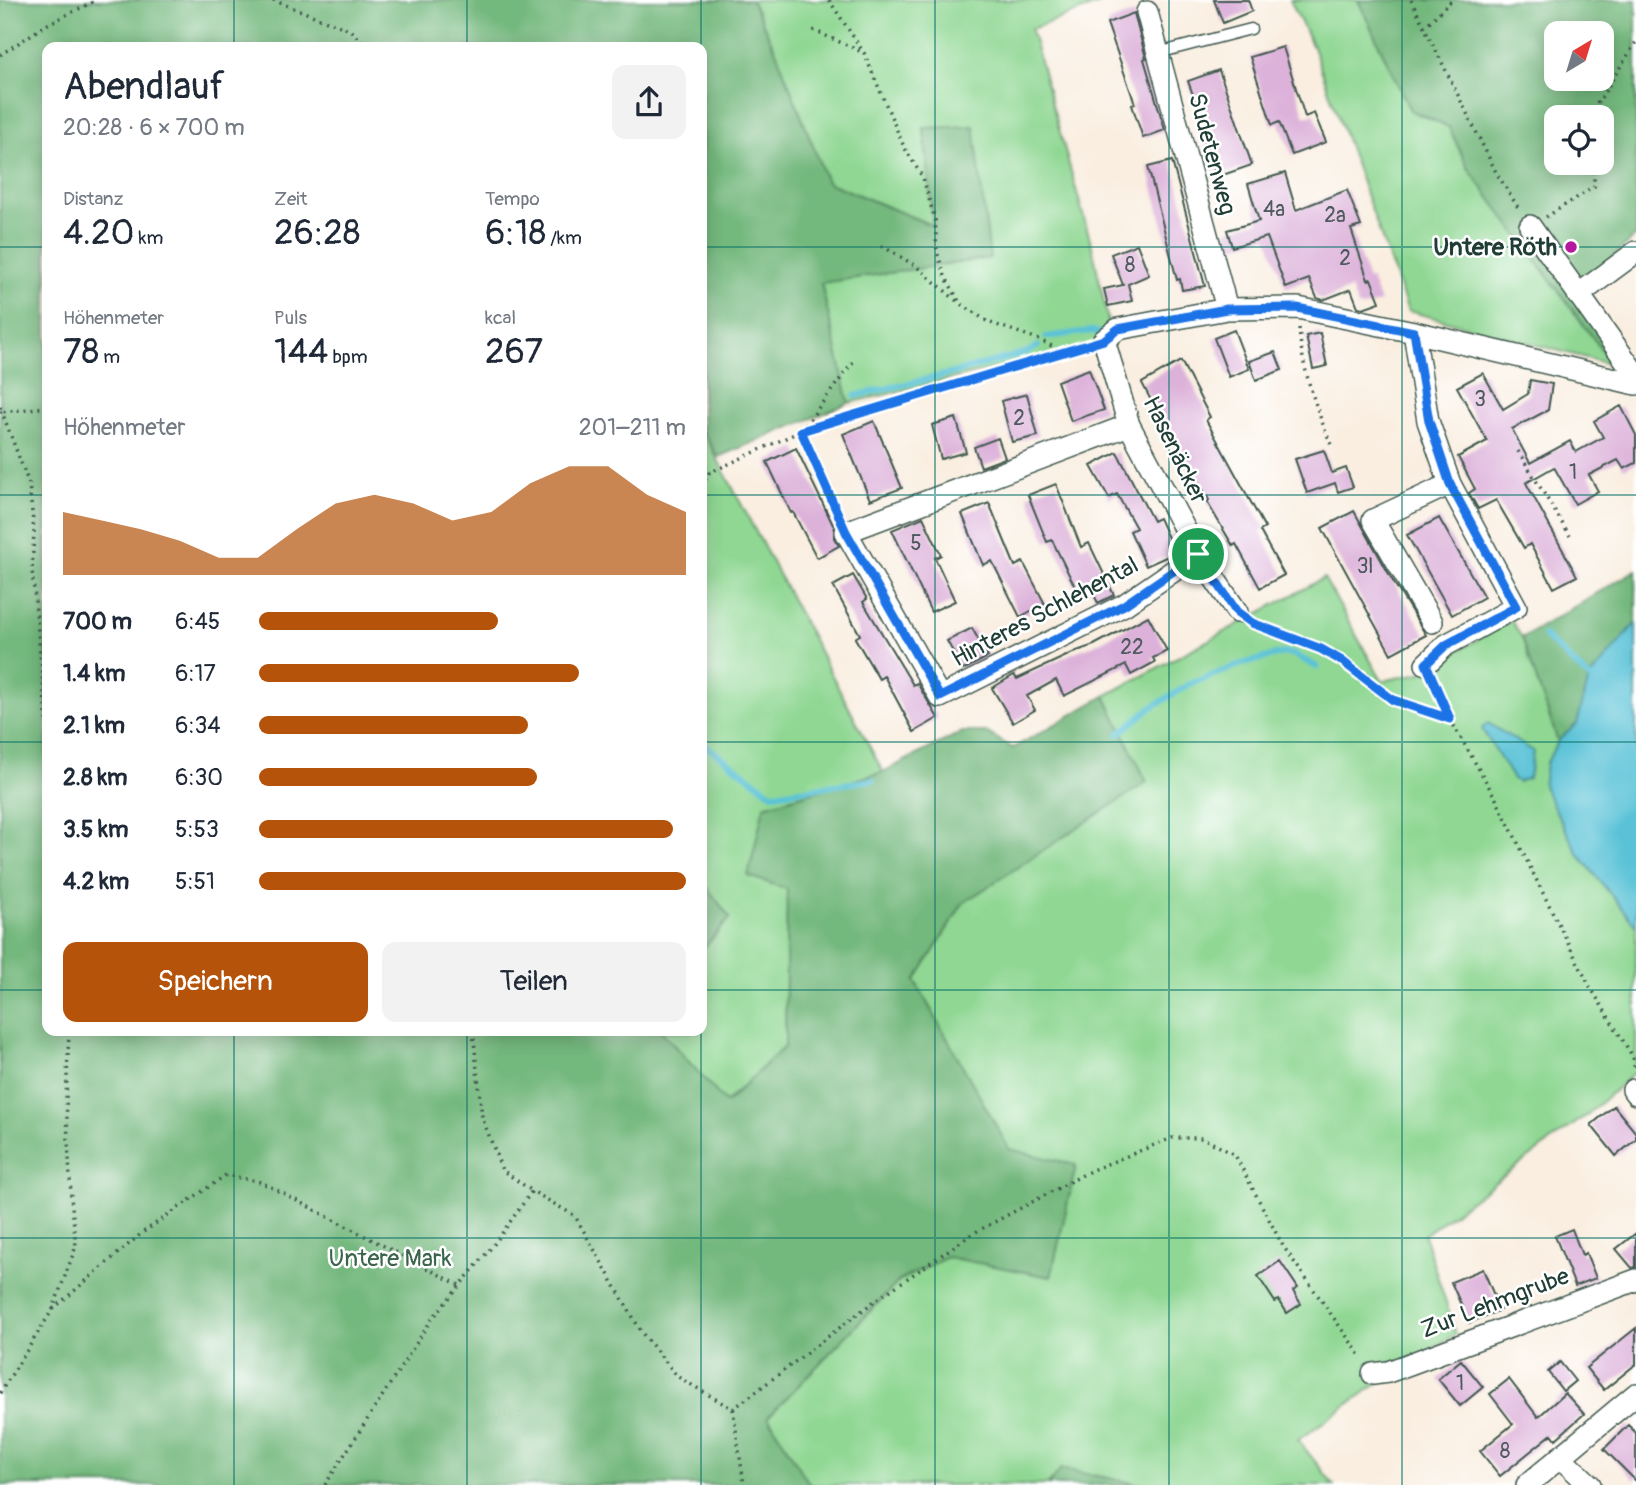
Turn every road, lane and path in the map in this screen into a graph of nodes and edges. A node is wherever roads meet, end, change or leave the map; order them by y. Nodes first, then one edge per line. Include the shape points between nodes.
1 (97, 0) edge
2 (273, 0) edge
3 (829, 0) edge
4 (1411, 0) edge
5 (1452, 0) edge
6 (1146, 6) edge
7 (1424, 27) junction
8 (1251, 29) dead end
9 (813, 30) dead end
10 (363, 42) edge
11 (1636, 42) edge
12 (864, 53) junction
13 (1158, 53) junction
14 (0, 54) edge
15 (1596, 105) edge
16 (1594, 175) edge
17 (1530, 226) junction
18 (882, 246) dead end
19 (1636, 252) edge
20 (1578, 295) junction
21 (960, 303) junction
22 (1297, 308) junction
23 (1227, 309) junction
24 (1414, 332) junction
25 (1104, 340) junction
26 (1064, 352) junction
27 (853, 362) dead end
28 (1636, 375) edge
29 (1636, 384) edge
30 (42, 407) edge
31 (1, 410) edge
32 (1129, 425) junction
33 (801, 431) junction
34 (1332, 447) dead end
35 (1518, 451) dead end
36 (707, 469) edge
37 (709, 473) junction
38 (707, 477) edge
39 (1450, 484) junction
40 (846, 532) junction
41 (1570, 536) dead end
42 (1198, 554) junction
43 (1237, 612) joint
44 (1432, 622) dead end
45 (1426, 664) joint
46 (42, 672) edge
47 (1450, 719) junction
48 (69, 1036) edge
49 (474, 1036) edge
50 (1634, 1092) edge
51 (532, 1191) junction
52 (1636, 1280) edge
53 (461, 1286) junction
54 (53, 1309) junction
55 (1373, 1374) joint
56 (0, 1393) edge
57 (1636, 1394) edge
58 (733, 1409) junction
59 (1560, 1457) junction
60 (325, 1485) edge
61 (744, 1485) edge
62 (1527, 1485) edge
63 (1590, 1485) edge

1 - 14 path
2 - 10 path via 350,30
3 - 12 path
4 - 7 path
5 - 7 path
6 - 13 street, Sudetenweg
7 - 17 path via 1496,172
8 - 13 lane
9 - 12 path
11 - 15 path
12 - 21 path via 904,147 923,178 936,220 937,252
13 - 23 street, Sudetenweg
16 - 17 path via 1594,187
17 - 20 street
18 - 21 path via 916,266
19 - 20 street
20 - 28 street
21 - 26 path via 988,321
22 - 23 street
22 - 24 street
22 - 34 path via 1312,399
23 - 25 street via 1118,329
24 - 29 street
24 - 39 street via 1429,421
25 - 26 path
25 - 32 street, Hasenäcker
26 - 33 path
27 - 33 path
30 - 31 path
31 - 46 path via 29,484
32 - 40 street
32 - 42 street, Hasenäcker
33 - 37 path
33 - 40 path
35 - 41 path
36 - 37 path
37 - 38 path
39 - 44 street via 1373,520
39 - 45 street via 1516,607 1446,645
40 - 42 street, Hinteres Schlehental via 940,697 1124,605
42 - 43 street, Hasenäcker
43 - 47 path via 1252,623 1321,649 1393,700
45 - 47 path
47 - 50 path via 1496,799 1589,985 1633,1057
48 - 54 path via 66,1099 76,1246
49 - 51 path via 482,1117 502,1170
51 - 53 path
51 - 58 path via 575,1216 642,1333 678,1377
52 - 55 street, Zur Lehmgrube
53 - 54 path via 261,1182 226,1175 142,1233
53 - 60 path via 432,1320
54 - 56 path
55 - 58 path via 1283,1246 1235,1155 1203,1138 1172,1138 1092,1170 972,1234
57 - 59 street
58 - 61 path
59 - 62 street
59 - 63 street

